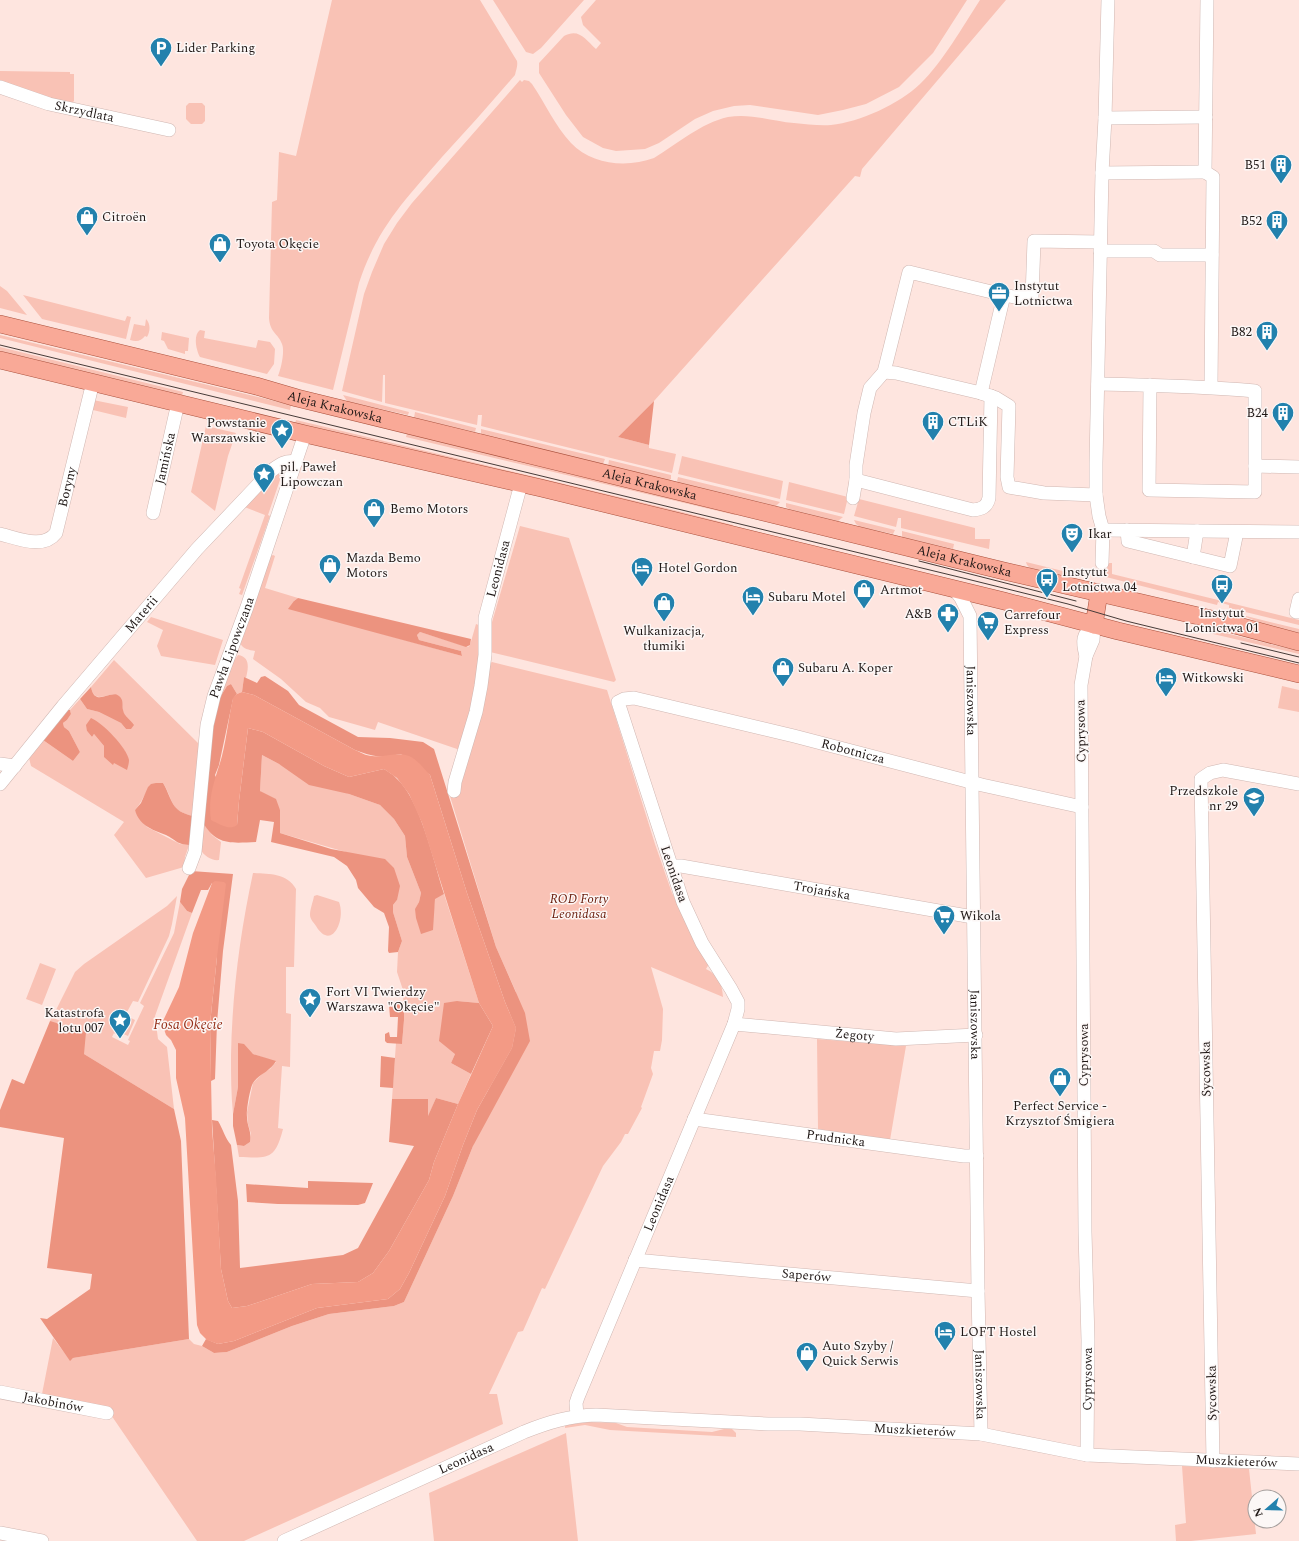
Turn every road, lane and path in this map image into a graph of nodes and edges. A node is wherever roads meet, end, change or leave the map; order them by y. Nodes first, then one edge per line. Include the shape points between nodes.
1 (1108, 0) edge
2 (1208, 0) edge
3 (0, 87) edge
4 (1206, 117) junction
5 (1105, 118) junction
6 (169, 130) dead end
7 (1205, 172) junction
8 (1102, 173) junction
9 (1100, 246) junction
10 (1212, 254) junction
11 (1004, 295) junction
12 (0, 324) edge
13 (0, 360) edge
14 (884, 372) junction
15 (93, 382) junction
16 (1098, 384) junction
17 (1150, 385) junction
18 (1211, 387) junction
19 (986, 394) junction
20 (178, 403) junction
21 (305, 434) junction
22 (296, 462) junction
23 (1255, 466) junction
24 (1299, 467) edge
25 (856, 480) junction
26 (521, 484) junction
27 (1096, 495) junction
28 (853, 498) dead end
29 (153, 513) dead end
30 (1103, 530) junction
31 (1127, 530) junction
32 (1197, 531) junction
33 (1237, 532) junction
34 (1299, 532) edge
35 (0, 534) edge
36 (1193, 557) junction
37 (1102, 563) dead end
38 (954, 589) junction
39 (1099, 593) junction
40 (987, 597) junction
41 (1299, 599) edge
42 (1299, 612) edge
43 (970, 616) junction
44 (1094, 625) junction
45 (1299, 642) edge
46 (1299, 674) edge
47 (624, 699) joint
48 (0, 764) edge
49 (15, 766) junction
50 (972, 782) junction
51 (0, 784) edge
52 (1299, 784) edge
53 (454, 791) dead end
54 (1082, 807) junction
55 (671, 866) junction
56 (189, 868) dead end
57 (973, 918) junction
58 (734, 1024) junction
59 (976, 1035) junction
60 (694, 1119) junction
61 (977, 1156) junction
62 (635, 1260) junction
63 (978, 1291) junction
64 (0, 1392) edge
65 (107, 1412) dead end
66 (577, 1415) junction
67 (981, 1434) junction
68 (1087, 1455) junction
69 (1213, 1461) junction
70 (1299, 1464) edge
71 (0, 1533) edge
72 (42, 1541) edge
73 (284, 1541) edge

1 - 5 street
2 - 4 street
3 - 6 street, Skrzydlata via 49,104
4 - 5 street
4 - 7 street
5 - 8 street
7 - 8 street
7 - 10 street via 1213,177
8 - 9 street
9 - 10 street via 1154,251 1160,255
9 - 11 street via 1034,241 1032,298
9 - 16 street
10 - 18 street
11 - 14 street via 909,272
11 - 19 street
12 - 39 main road, Aleja Krakowska
13 - 15 main road
14 - 19 street
14 - 25 street via 870,388 856,465
15 - 20 main road
15 - 35 street, Boryny via 56,533 41,543
16 - 17 street
16 - 27 street
17 - 18 street
17 - 23 street via 1149,490 1255,492
18 - 23 street via 1255,391
19 - 25 street via 989,498 985,507 973,510
19 - 27 street via 1009,406 1009,487 1044,493
20 - 21 main road
20 - 29 street, Jamińska
21 - 22 street, Pawła Lipowczana
21 - 26 main road
22 - 49 street, Materii via 282,463 271,471 197,549
22 - 56 street, Pawła Lipowczana via 214,696 207,725 195,852
23 - 24 street
25 - 28 street
26 - 38 main road
26 - 53 street, Leonidasa via 485,618 485,655 476,712
27 - 30 street
30 - 31 street
30 - 37 street
31 - 32 street
31 - 36 street via 1128,541
32 - 33 street
32 - 36 street
33 - 34 street
33 - 36 street via 1230,566
38 - 40 main road
38 - 43 street, Janiszowska
39 - 44 main road
39 - 45 main road, Aleja Krakowska
40 - 43 street
40 - 44 main road
41 - 42 street via 1296,612
43 - 50 street, Janiszowska
44 - 46 main road
44 - 54 street, Cyprysowa via 1081,685
47 - 50 street, Robotnicza via 634,698 794,736
47 - 55 street, Leonidasa via 618,702
48 - 49 street
49 - 51 street, Materii
50 - 54 street, Robotnicza
50 - 57 street, Janiszowska
52 - 69 street, Sycowska via 1223,770 1210,773 1201,779
54 - 68 street, Cyprysowa
55 - 57 street, Trojańska
55 - 58 street, Leonidasa via 698,935 738,1002
57 - 59 street, Janiszowska
58 - 59 street, Żegoty via 896,1039
58 - 60 street, Leonidasa
59 - 61 street, Janiszowska
60 - 61 street, Prudnicka
60 - 62 street, Leonidasa
61 - 63 street, Janiszowska
62 - 63 street, Saperów
62 - 66 street, Leonidasa via 577,1400
63 - 67 street, Janiszowska
64 - 65 street, Jakobinów
66 - 67 street, Muszkieterów
66 - 73 street, Leonidasa via 551,1421 524,1432
67 - 68 street, Muszkieterów
68 - 69 street, Muszkieterów
69 - 70 street, Muszkieterów
71 - 72 street

